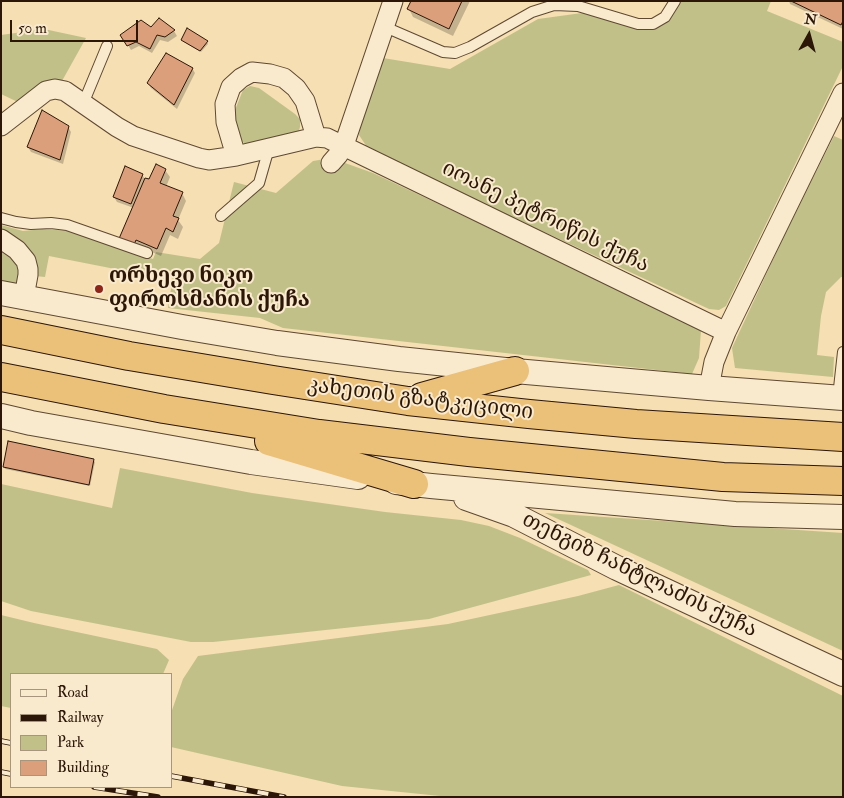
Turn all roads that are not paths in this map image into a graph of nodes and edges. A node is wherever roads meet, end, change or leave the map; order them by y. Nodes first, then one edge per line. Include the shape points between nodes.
1 (393, 1) edge
2 (676, 1) edge
3 (385, 27) junction
4 (107, 46) dead end
5 (843, 93) edge
6 (83, 104) junction
7 (1, 126) edge
8 (316, 137) junction
9 (344, 145) junction
10 (269, 148) junction
11 (236, 156) junction
12 (331, 163) dead end
13 (221, 216) dead end
14 (1, 218) edge
15 (1, 239) edge
16 (147, 253) dead end
17 (13, 295) edge
18 (1, 330) edge
19 (726, 332) junction
20 (843, 352) edge
21 (515, 372) junction
22 (1, 377) edge
23 (709, 388) junction
24 (840, 398) edge
25 (408, 401) junction
26 (164, 410) junction
27 (1, 416) edge
28 (843, 437) edge
29 (843, 481) edge
30 (423, 485) junction
31 (843, 517) edge
32 (843, 674) edge

1 - 3 street
2 - 3 lane via 666,17 653,24 638,24 578,6 554,5 532,12 455,53 443,52
3 - 9 street
4 - 6 lane
5 - 19 street
6 - 7 street via 65,91 46,91
6 - 11 street via 133,136 191,156 209,160
8 - 9 street, იოანე პეტრიწის ქუჩა
8 - 10 street
8 - 11 street via 305,101 296,88 284,78 252,72 231,87 225,104 226,122
9 - 12 street
9 - 19 street, იოანე პეტრიწის ქუჩა
10 - 11 street
10 - 13 lane via 259,184
14 - 16 lane via 31,224 67,225
15 - 17 street via 18,250 28,269 28,275
17 - 21 street, კახეთის გზატკეცილი via 277,342
18 - 25 highway, კახეთის გზატკეცილი via 158,361
19 - 23 street via 714,362
20 - 24 lane
21 - 23 street, კახეთის გზატკეცილი
21 - 25 highway
22 - 26 highway, კახეთის გზატკეცილი
23 - 24 street, კახეთის გზატკეცილი
25 - 28 highway, კახეთის გზატკეცილი via 636,424
26 - 29 highway, კახეთის გზატკეცილი via 319,434 469,452 723,477
26 - 30 highway
27 - 30 street via 250,462
30 - 31 street via 735,514
30 - 32 street, თენგიზ ჩანტლაძის ქუჩა via 514,515

